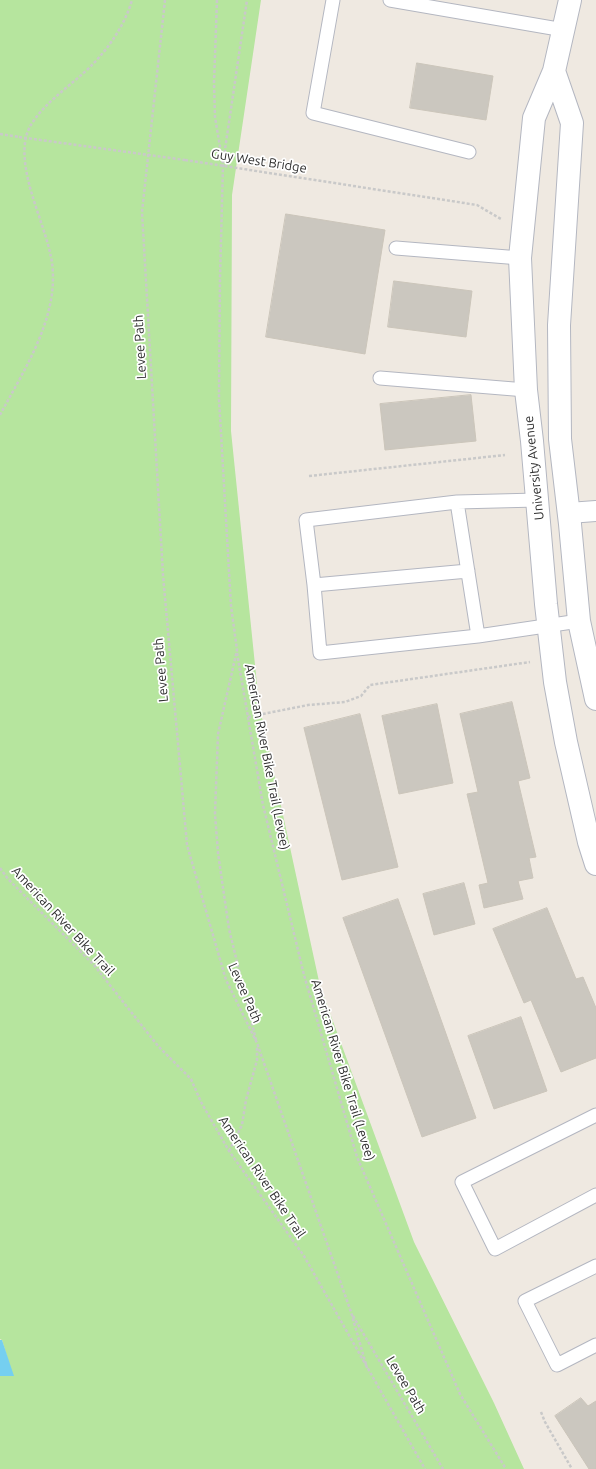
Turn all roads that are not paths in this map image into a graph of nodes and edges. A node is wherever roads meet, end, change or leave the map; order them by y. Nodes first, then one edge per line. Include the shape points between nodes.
1 (333, 0) edge
2 (390, 0) edge
3 (570, 0) edge
4 (564, 30) junction
5 (554, 71) junction
6 (469, 152) dead end
7 (396, 248) dead end
8 (520, 258) junction
9 (380, 378) dead end
10 (526, 390) junction
11 (537, 500) junction
12 (457, 502) junction
13 (596, 511) edge
14 (569, 513) junction
15 (468, 571) junction
16 (314, 585) junction
17 (579, 621) junction
18 (548, 624) junction
19 (478, 636) junction
20 (596, 699) edge
21 (596, 864) edge
22 (596, 1115) edge
23 (596, 1196) edge
24 (596, 1266) edge
25 (596, 1345) edge

1 - 6 lane via 313,113
2 - 4 lane
3 - 4 street, University Avenue
4 - 5 street, University Avenue
5 - 8 street, University Avenue via 534,118
5 - 14 street via 572,123 559,324 560,439
7 - 8 lane
8 - 10 street, University Avenue
9 - 10 lane
10 - 11 street, University Avenue
11 - 12 lane
11 - 18 street, University Avenue
12 - 15 lane
12 - 16 lane via 306,520
13 - 14 street
14 - 17 street
15 - 16 lane
15 - 19 lane
16 - 19 lane via 320,653
17 - 18 lane
17 - 20 street
18 - 19 lane
18 - 21 street, University Avenue via 566,742
22 - 23 lane via 462,1182 495,1249
24 - 25 lane via 525,1300 557,1365

